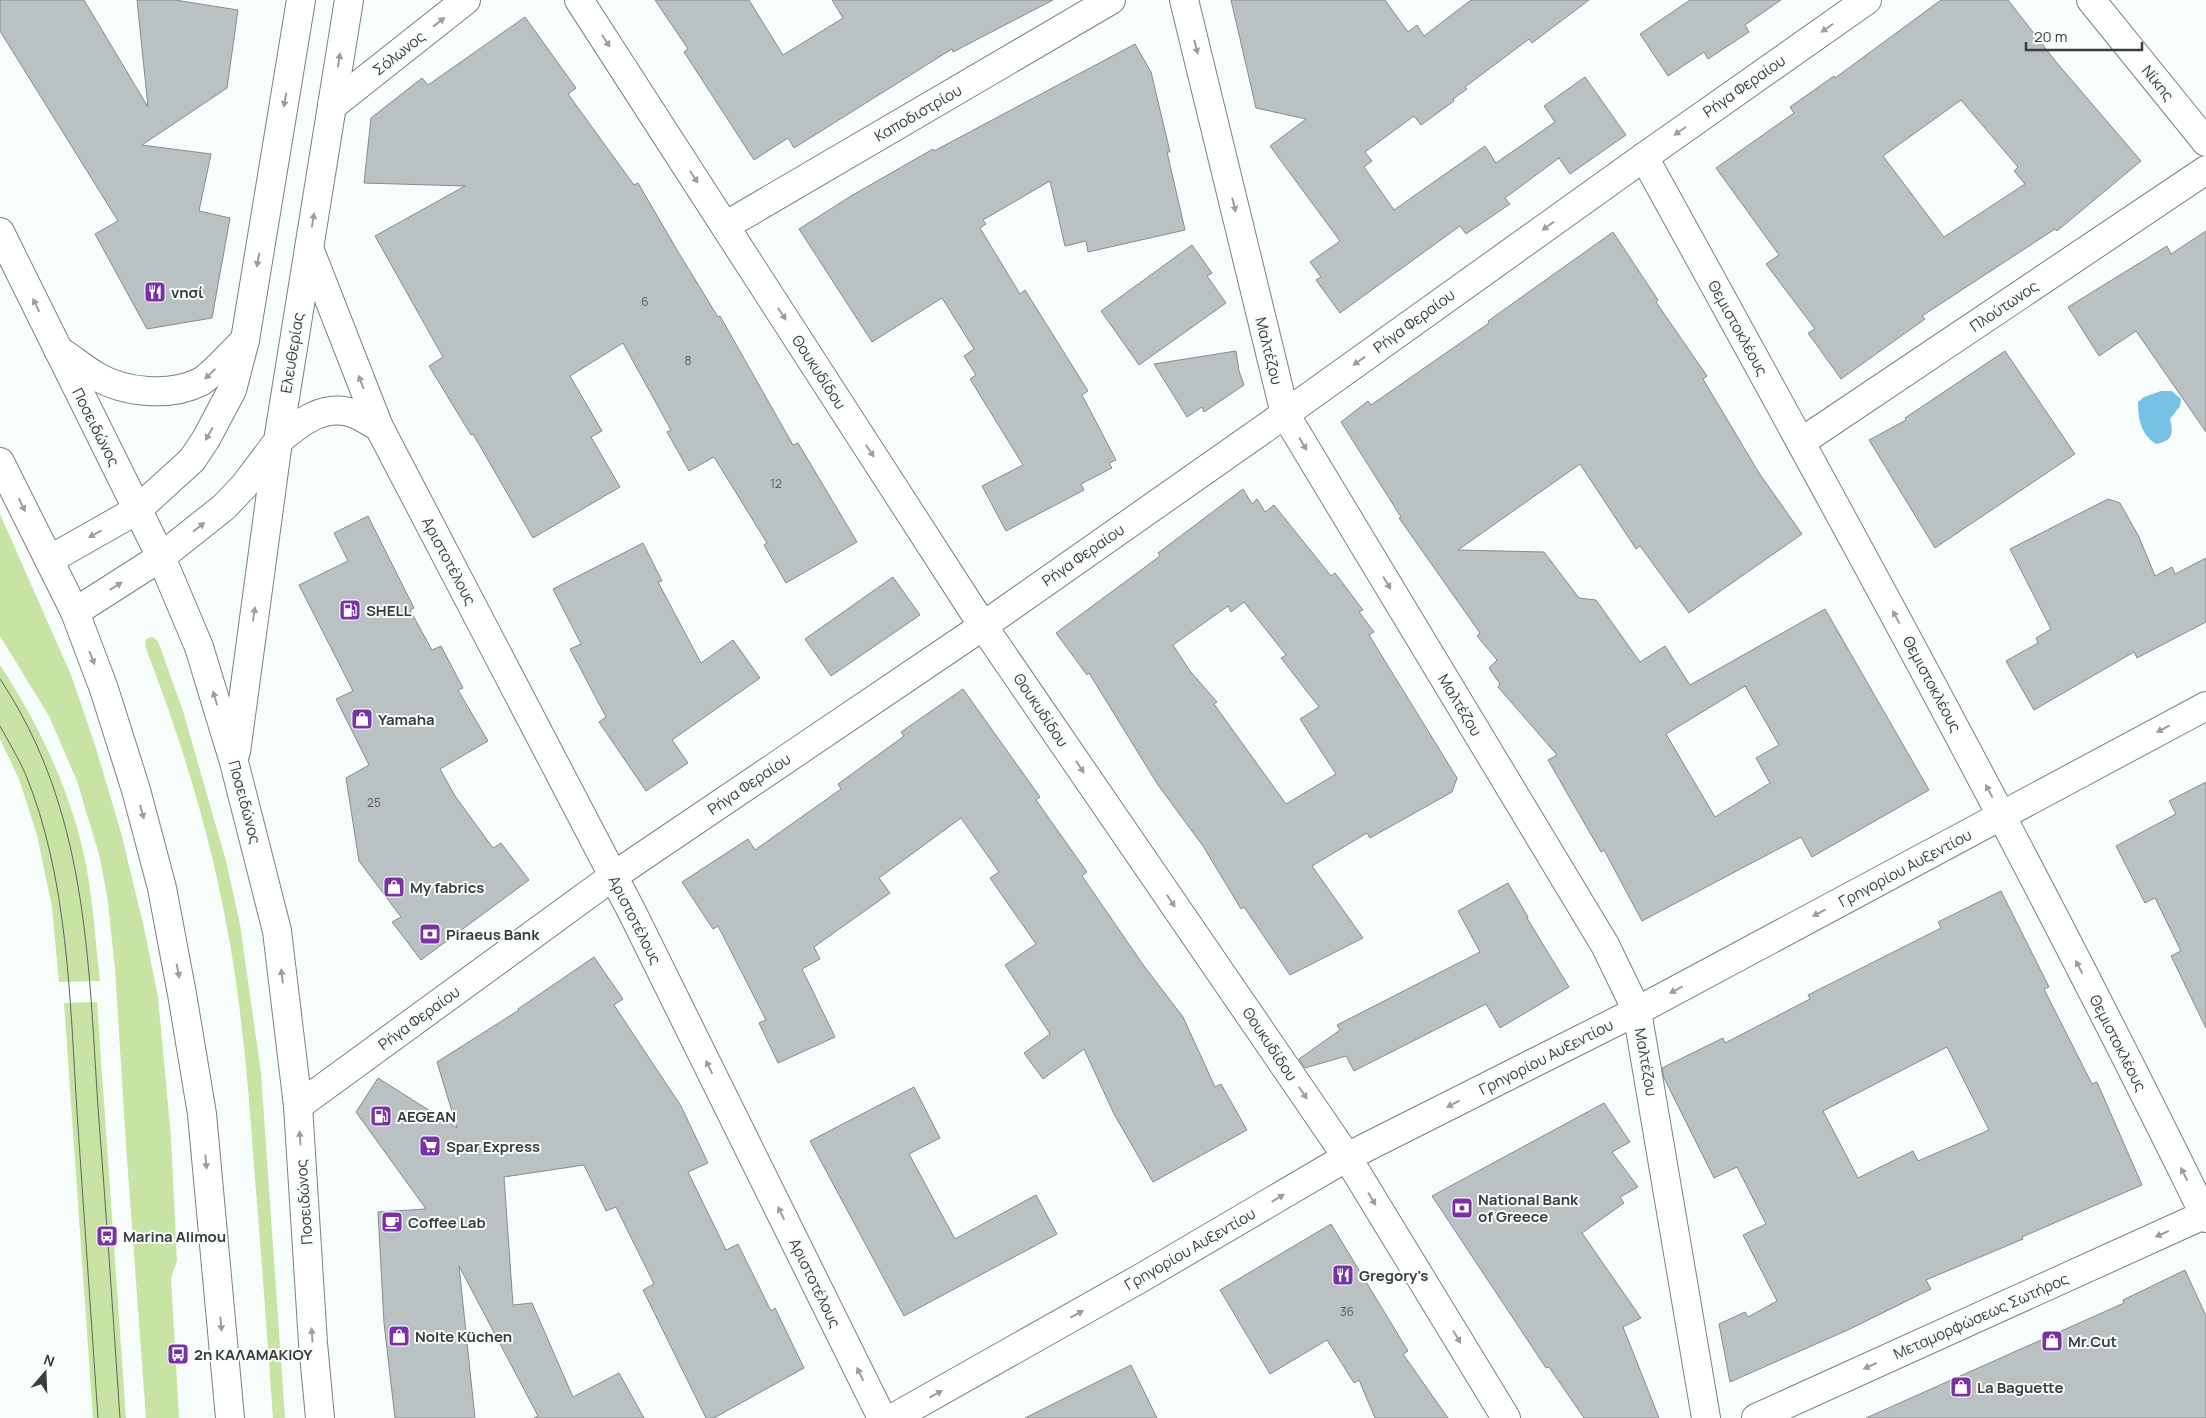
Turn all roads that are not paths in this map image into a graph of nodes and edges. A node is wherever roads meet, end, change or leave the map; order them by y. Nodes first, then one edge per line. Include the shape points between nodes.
1 (301, 0) edge
2 (349, 0) edge
3 (466, 0) edge
4 (579, 0) edge
5 (1111, 0) edge
6 (1184, 0) edge
7 (1867, 0) edge
8 (2091, 0) edge
9 (332, 106) junction
10 (2206, 142) edge
11 (1644, 157) junction
12 (2206, 170) edge
13 (725, 226) junction
14 (0, 232) edge
15 (309, 248) junction
16 (245, 340) junction
17 (57, 349) junction
18 (1284, 414) junction
19 (379, 427) junction
20 (278, 441) junction
21 (1801, 442) junction
22 (0, 462) edge
23 (137, 510) junction
24 (161, 557) junction
25 (49, 560) junction
26 (75, 612) junction
27 (983, 626) junction
28 (2206, 706) edge
29 (234, 762) junction
30 (2002, 815) junction
31 (612, 877) junction
32 (1637, 1011) junction
33 (298, 1106) junction
34 (1347, 1157) junction
35 (2205, 1216) edge
36 (230, 1418) edge
37 (320, 1418) edge
38 (882, 1418) edge
39 (893, 1418) edge
40 (1506, 1418) edge
41 (1706, 1418) edge
42 (1756, 1418) edge

1 -> 16 main road
9 -> 2 main road, Ελευθερίας
9 -> 3 main road, Σόλωνος
4 -> 13 main road, Θουκυδίδου
5 - 13 main road, Καποδιστρίου
6 -> 18 main road, Μαλτέζου
7 -> 11 main road, Ρήγα Φεραίου
8 - 10 main road, Νίκης
15 -> 9 main road, Ελευθερίας
11 -> 18 main road, Ρήγα Φεραίου
11 - 21 main road, Θεμιστοκλέους
12 - 21 main road, Πλούτωνος
13 -> 27 main road, Θουκυδίδου
17 -> 14 main road, Ποσειδώνος
19 -> 15 main road, Αριστοτέλους
15 - 20 main road, Ελευθερίας
16 -> 17 main road via 202,381 182,389 156,393 98,377
16 -> 23 main road via 232,390 206,439 192,460
17 - 23 main road, Ποσειδώνος
18 - 27 main road, Ρήγα Φεραίου
18 -> 32 main road, Μαλτέζου via 1605,945
19 - 20 main road via 354,413 335,411 313,415
19 - 31 main road, Αριστοτέλους
24 -> 20 main road, Ελευθερίας via 224,507
29 -> 20 main road
30 -> 21 main road, Θεμιστοκλέους
22 -> 25 main road
23 - 24 main road, Ποσειδώνος
23 -> 25 main road
26 -> 24 main road, Ελευθερίας
29 -> 24 main road, Ποσειδώνος via 199,647
25 - 26 main road
26 -> 36 main road via 136,790 162,888 202,1114
27 - 31 main road, Ρήγα Φεραίου
27 -> 34 main road, Θουκυδίδου
28 -> 30 main road, Γρηγορίου Αυξεντίου
33 -> 29 main road, Ποσειδώνος via 276,931
30 -> 32 main road, Γρηγορίου Αυξεντίου
35 -> 30 main road, Θεμιστοκλέους
31 - 33 main road, Ρήγα Φεραίου
38 -> 31 main road, Αριστοτέλους
32 -> 34 main road, Γρηγορίου Αυξεντίου
32 - 41 main road, Μαλτέζου
37 -> 33 main road, Ποσειδώνος
39 -> 34 main road, Γρηγορίου Αυξεντίου
34 -> 40 main road, Θουκυδίδου
35 -> 42 main road, Μεταμορφώσεως Σωτήρος

